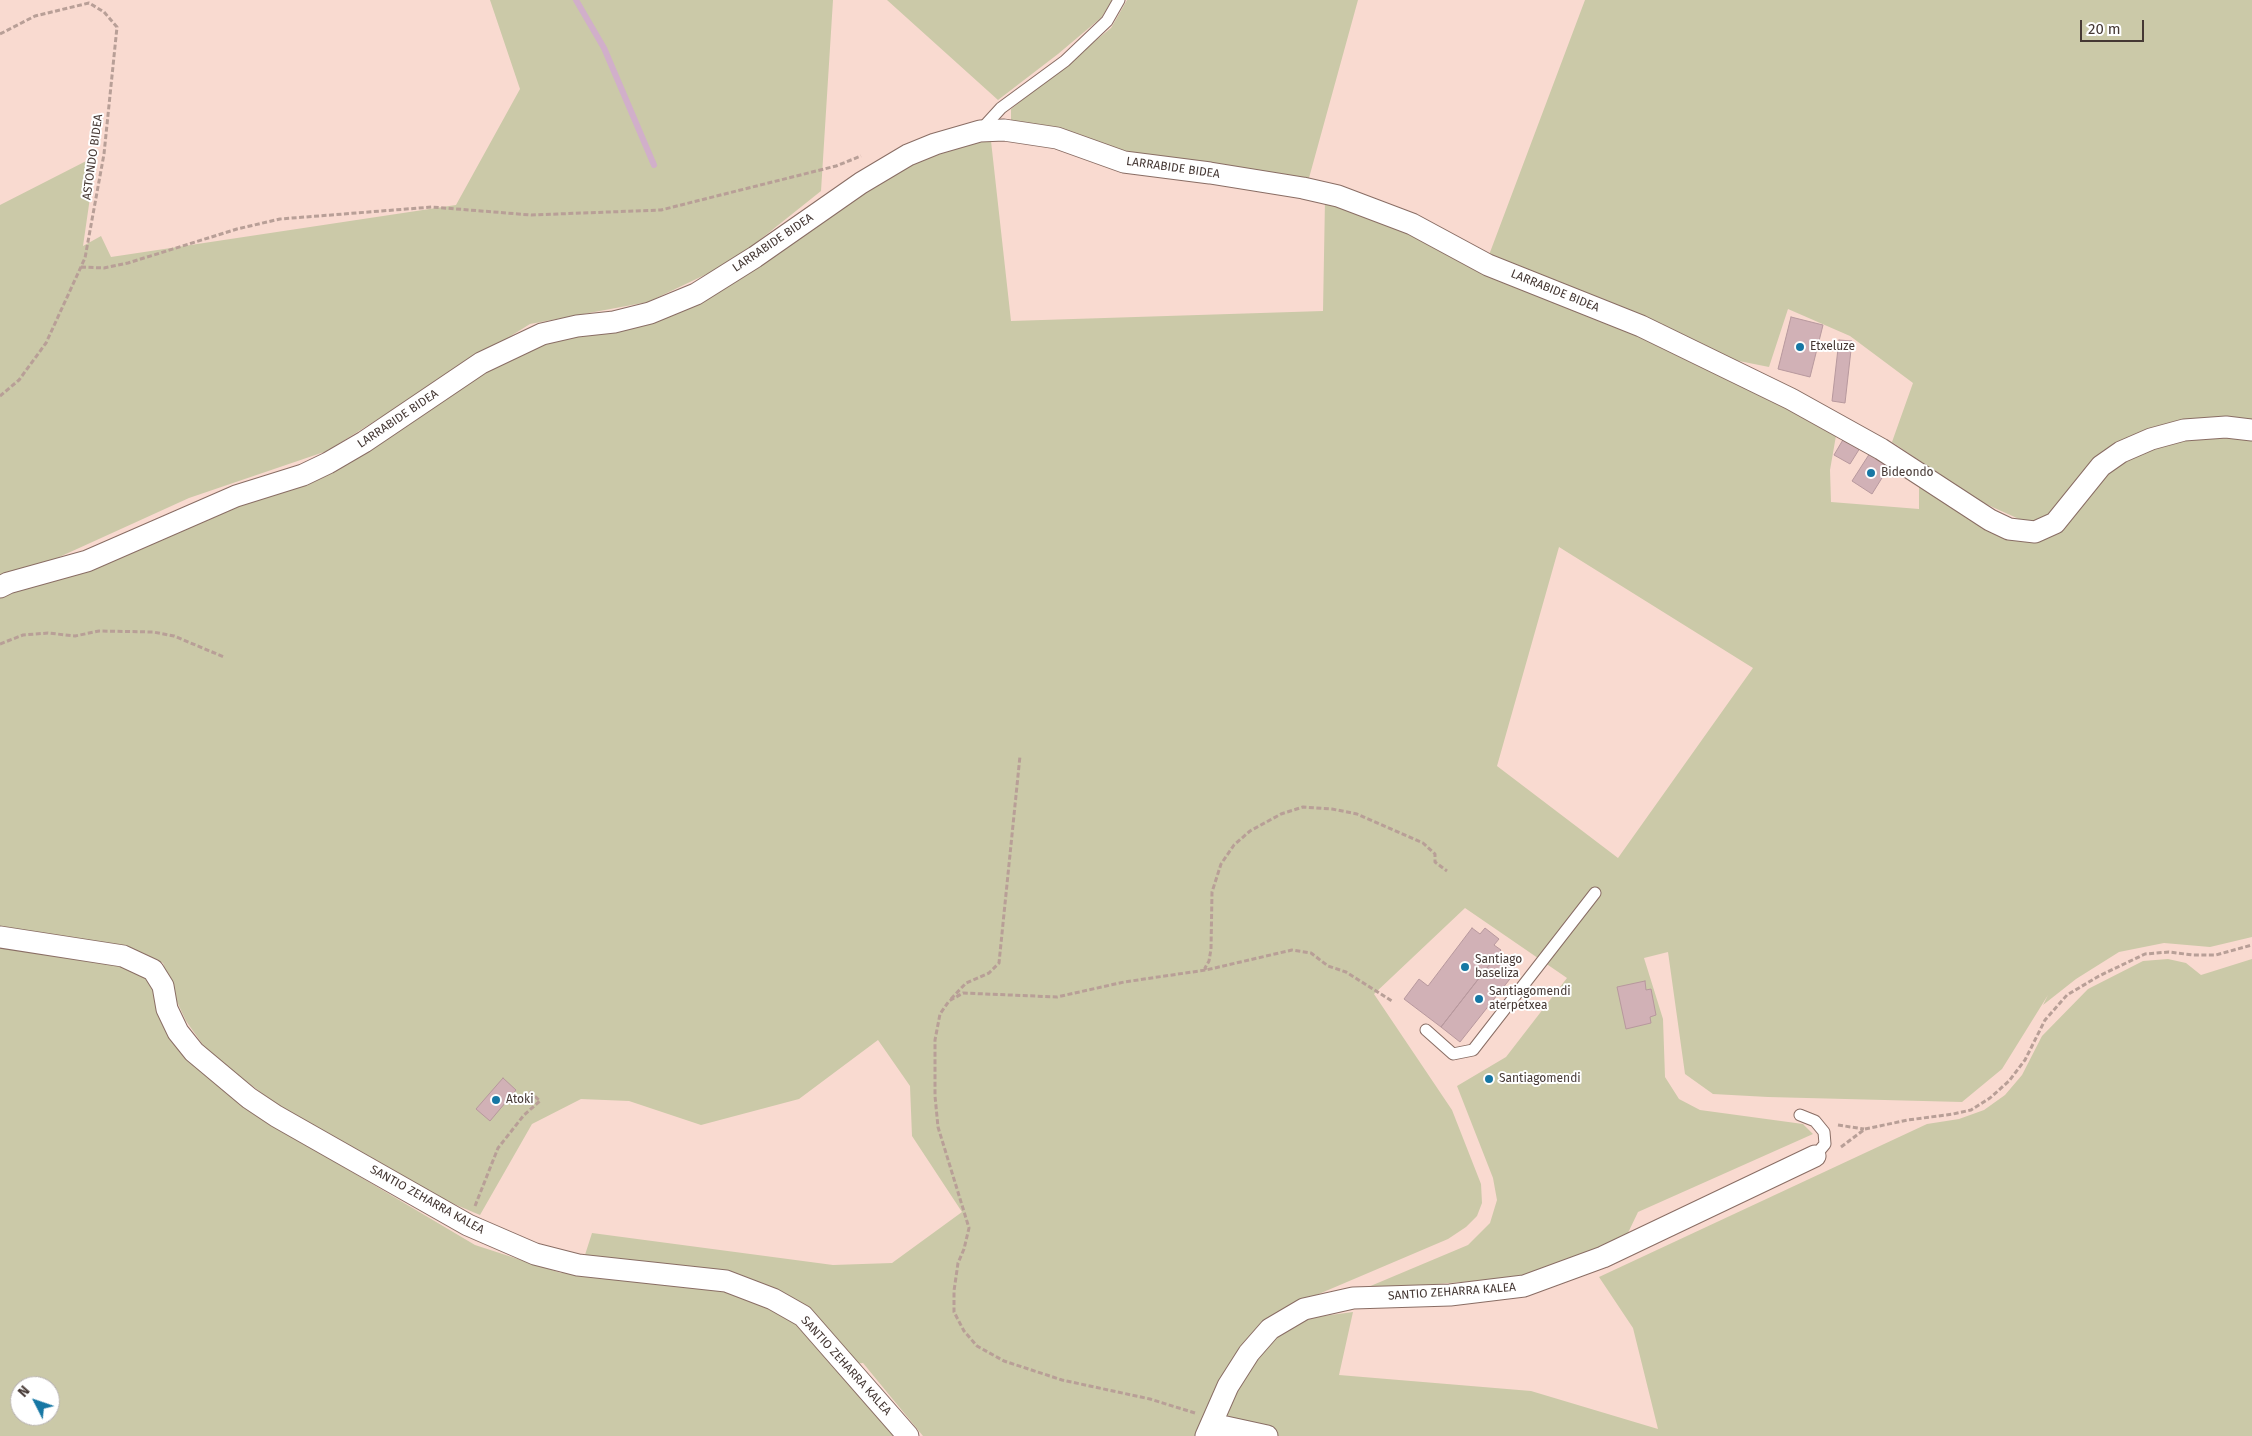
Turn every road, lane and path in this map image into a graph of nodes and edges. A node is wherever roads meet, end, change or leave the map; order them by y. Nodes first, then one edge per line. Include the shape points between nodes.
1 (1120, 0) edge
2 (0, 34) edge
3 (980, 131) junction
4 (862, 156) dead end
5 (81, 267) junction
6 (0, 396) edge
7 (2252, 430) edge
8 (0, 587) edge
9 (0, 644) edge
10 (224, 657) dead end
11 (1020, 756) dead end
12 (1447, 871) dead end
13 (1596, 893) dead end
14 (0, 937) edge
15 (2252, 945) edge
16 (1206, 970) junction
17 (949, 1001) junction
18 (1392, 1001) dead end
19 (1426, 1030) dead end
20 (528, 1090) dead end
21 (1800, 1115) dead end
22 (1815, 1156) junction
23 (468, 1225) junction
24 (1209, 1430) edge
25 (908, 1436) edge
26 (1267, 1436) edge

1 - 3 lane via 1107,21 1066,60 1001,108
2 - 5 path, ASTONDO BIDEA via 35,16 89,3 104,12 117,27 104,154
3 - 7 street, LARRABIDE BIDEA via 1004,130 1057,138 1124,162 1302,188 1338,196 1412,224 1488,265 1641,326 1791,399 1881,449 2009,529 2035,532 2055,523 2101,466 2121,452 2151,439 2184,430 2226,427
3 - 8 street, LARRABIDE BIDEA via 908,155 696,294 650,313 614,322 577,326 534,338 481,363 364,442 303,475 236,496 87,561
4 - 5 path via 836,166 661,210 531,215 432,207 280,219 128,263 104,268
5 - 6 path, ASTONDO BIDEA via 46,343 19,380
9 - 10 path via 23,635 48,633 75,636 99,632 152,632 174,636
11 - 17 path via 1000,963 989,973 966,983
12 - 16 path via 1435,862 1435,854 1422,843 1356,814 1312,808 1281,814 1250,831 1234,845 1221,864 1212,892 1211,949
13 - 19 lane via 1473,1050 1452,1054
14 - 23 street, SANTIO ZEHARRA KALEA via 123,956 153,970 163,986 167,1009 178,1032 194,1052 249,1098
15 - 22 path via 2216,955 2145,954 2099,976 2067,995 2045,1020 2009,1081 1990,1098 1971,1110 1865,1129 1840,1148
16 - 17 path via 1124,982 1057,997 963,993
16 - 18 path via 1292,950 1311,952 1328,966 1346,972
17 - 24 path via 940,1014 935,1040 935,1096 938,1127 969,1228 958,1263 954,1291 954,1312 964,1331 977,1346 1004,1361 1062,1380 1193,1412
20 - 23 path via 540,1101 524,1115 498,1148
21 - 22 lane via 1815,1121 1824,1132 1825,1144
22 - 24 street, SANTIO ZEHARRA KALEA via 1603,1257 1524,1286 1450,1295 1353,1298 1304,1309 1270,1330 1249,1353 1228,1386
23 - 25 street, SANTIO ZEHARRA KALEA via 535,1254 578,1265 726,1281 772,1298 803,1316
24 - 26 street

